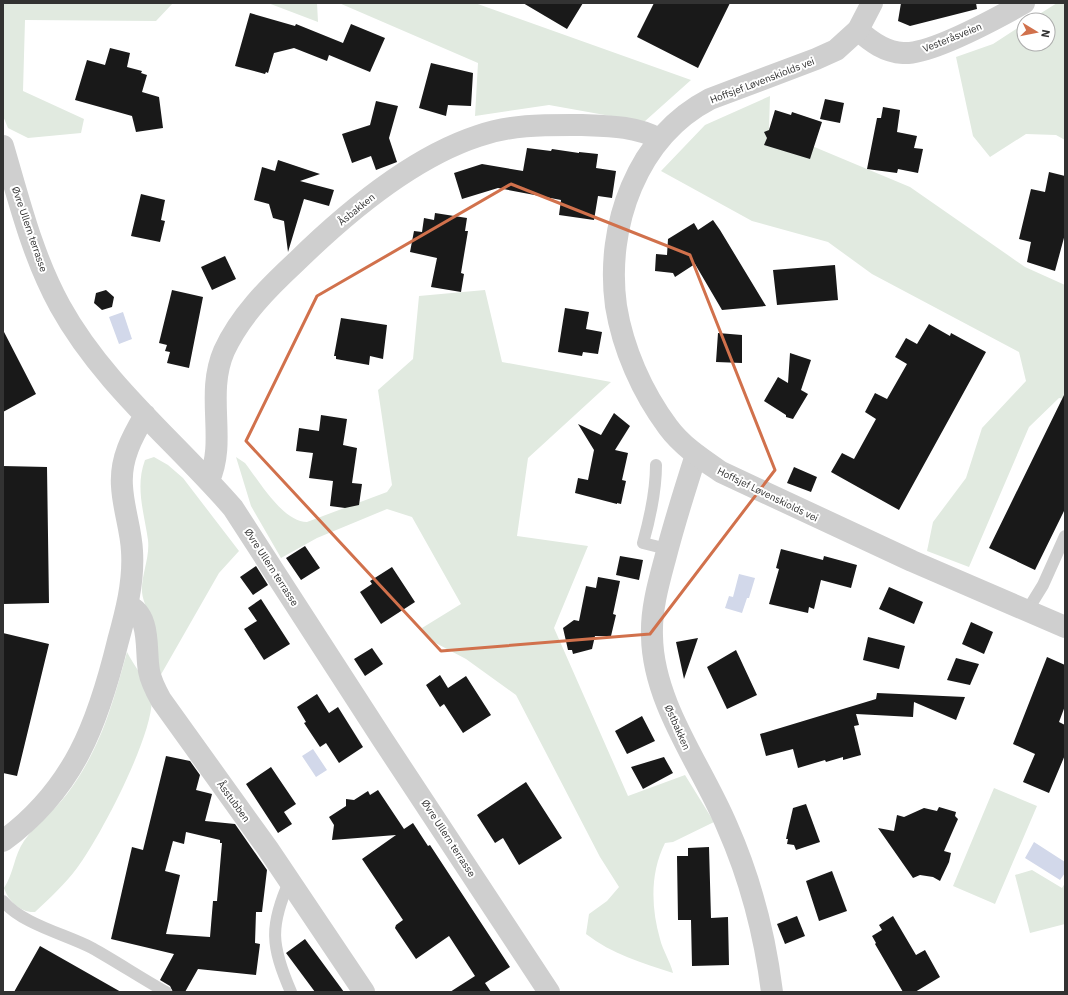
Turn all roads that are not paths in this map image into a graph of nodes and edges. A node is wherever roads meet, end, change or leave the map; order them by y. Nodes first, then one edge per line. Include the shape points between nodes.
1 (872, 3) edge
2 (1024, 3) edge
3 (858, 30) junction
4 (659, 139) junction
5 (3, 146) edge
6 (145, 415) junction
7 (696, 455) junction
8 (656, 465) dead end
9 (209, 480) junction
10 (1065, 536) edge
11 (667, 549) junction
12 (127, 605) junction
13 (1027, 611) junction
14 (1065, 627) edge
15 (3, 841) edge
16 (290, 880) junction
17 (3, 901) edge
18 (166, 992) edge
19 (291, 992) edge
20 (364, 992) edge
21 (549, 992) edge
22 (772, 992) edge

1 - 3 street, Hoffsjef Løvenskiolds vei
2 - 3 street, Vesteråsveien via 937,45 905,53 879,47
3 - 4 street, Hoffsjef Løvenskiolds vei via 836,50 816,60 742,86 694,108 675,122
4 - 7 street, Hoffsjef Løvenskiolds vei via 638,170 620,224 615,253 616,306 629,356 638,377 668,428
4 - 9 street, Åsbakken via 639,130 604,126 551,125 498,130 446,150 367,199 315,242 286,271 256,303 233,335 218,371 215,407 217,454
5 - 6 street, Øvre Ullern terrasse via 36,253 60,306 98,363
6 - 9 street, Øvre Ullern terrasse
6 - 12 street via 130,440 122,472 132,551 131,584
7 - 11 street, Østbakken
7 - 13 street, Hoffsjef Løvenskiolds vei via 743,484
8 - 11 lane via 654,492 643,543
9 - 21 street, Øvre Ullern terrasse via 233,508 253,538
10 - 13 lane via 1044,585
11 - 22 street, Østbakken via 652,616 654,656 672,714 727,825 741,860 757,917
12 - 15 street via 110,675 85,742 71,768 42,807
12 - 16 street, Åsstubben via 136,610 143,622 149,671 158,695
13 - 14 street, Hoffsjef Løvenskiolds vei
16 - 19 lane via 274,926 276,949
16 - 20 street, Åsstubben
17 - 18 lane via 26,920 92,948

